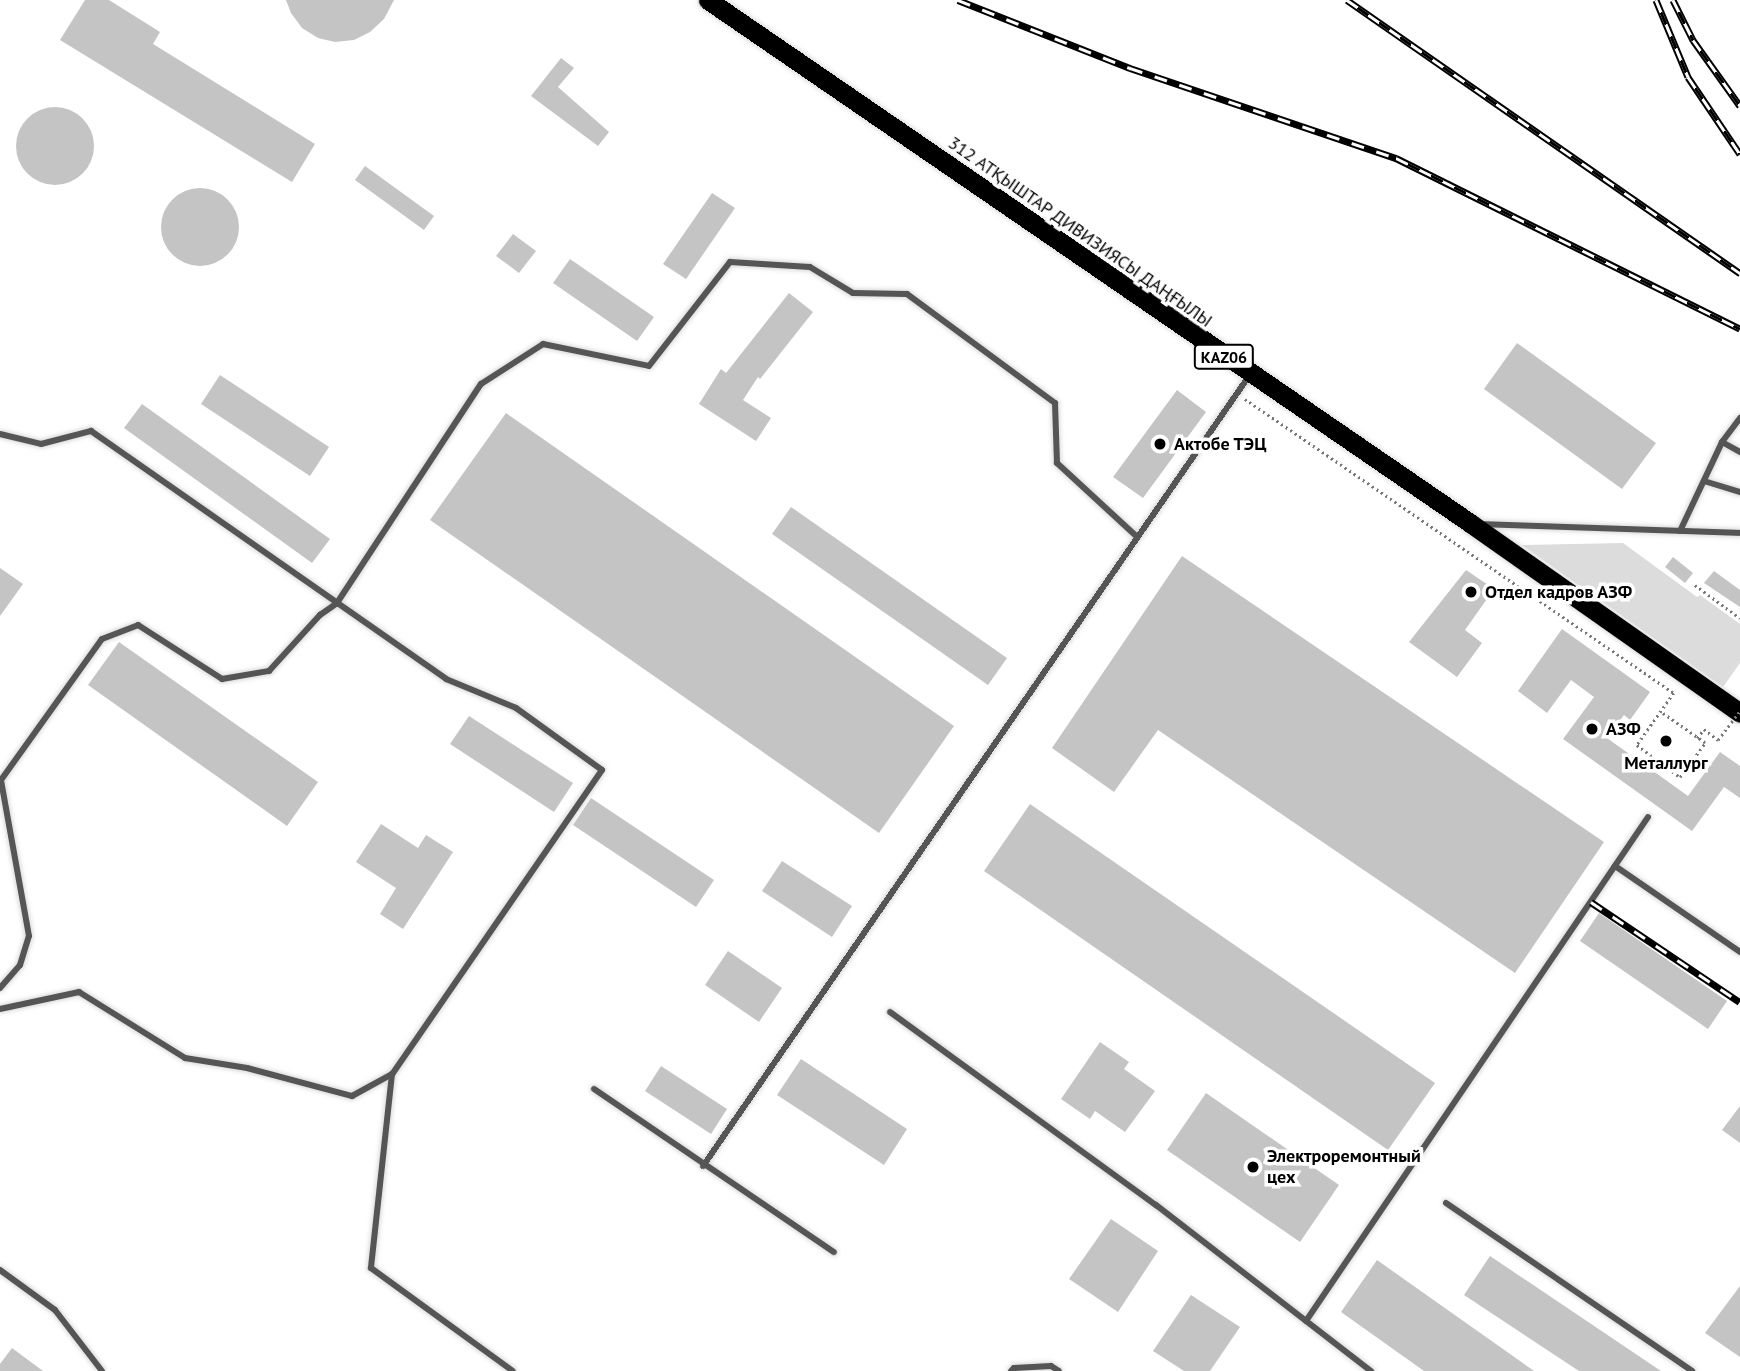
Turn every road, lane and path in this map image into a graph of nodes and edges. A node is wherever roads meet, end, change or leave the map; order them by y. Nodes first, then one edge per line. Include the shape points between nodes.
1 (708, 0) edge
2 (1250, 375) junction
3 (1236, 394) junction
4 (1740, 418) edge
5 (0, 434) edge
6 (1722, 442) junction
7 (1740, 452) edge
8 (1703, 481) junction
9 (1740, 492) edge
10 (1470, 523) junction
11 (1680, 531) junction
12 (1740, 533) edge
13 (1136, 536) junction
14 (1695, 585) dead end
15 (338, 603) junction
16 (1740, 618) edge
17 (1661, 712) junction
18 (1740, 712) edge
19 (1697, 738) junction
20 (1648, 817) dead end
21 (1615, 866) junction
22 (1740, 952) edge
23 (0, 988) edge
24 (0, 1009) edge
25 (890, 1012) dead end
26 (392, 1074) junction
27 (594, 1089) dead end
28 (703, 1166) junction
29 (1446, 1203) dead end
30 (834, 1252) dead end
31 (0, 1270) edge
32 (1306, 1321) junction
33 (102, 1371) edge
34 (513, 1371) edge
35 (1011, 1371) edge
36 (1059, 1371) edge
37 (1371, 1371) edge
38 (1692, 1371) edge

1 - 2 highway, 312 АТҚЫШТАР ДИВИЗИЯСЫ ДАҢҒЫЛЫ / KАZ06
2 - 3 lane
2 - 10 highway, 312 АТҚЫШТАР ДИВИЗИЯСЫ ДАҢҒЫЛЫ / KАZ06
3 - 13 lane
3 - 17 path via 1674,693
4 - 6 lane
5 - 15 lane via 41,444 91,431
6 - 7 lane
6 - 8 lane
8 - 9 lane
8 - 11 lane
10 - 11 lane
10 - 18 highway, 312 АТҚЫШТАР ДИВИЗИЯСЫ ДАҢҒЫЛЫ / KАZ06
11 - 12 lane
13 - 15 lane via 1057,463 1055,403 907,294 853,293 810,267 730,262 649,366 543,344 481,384
13 - 28 lane
14 - 16 path
15 - 23 lane via 320,615 269,671 222,679 138,625 102,639 1,780 29,936 20,965
15 - 26 lane via 446,680 516,708 602,770
17 - 19 path
17 - 19 path via 1637,746 1681,777 1705,743
18 - 19 path, bridge via 1718,740 1704,729
20 - 21 lane
21 - 22 lane
21 - 32 lane
24 - 26 lane via 79,992 185,1058 247,1068 352,1096
25 - 32 lane via 1156,1205
26 - 34 lane via 371,1268
27 - 28 lane
28 - 30 lane
29 - 38 lane
31 - 33 lane via 55,1310
32 - 37 lane
35 - 36 lane via 1051,1366

